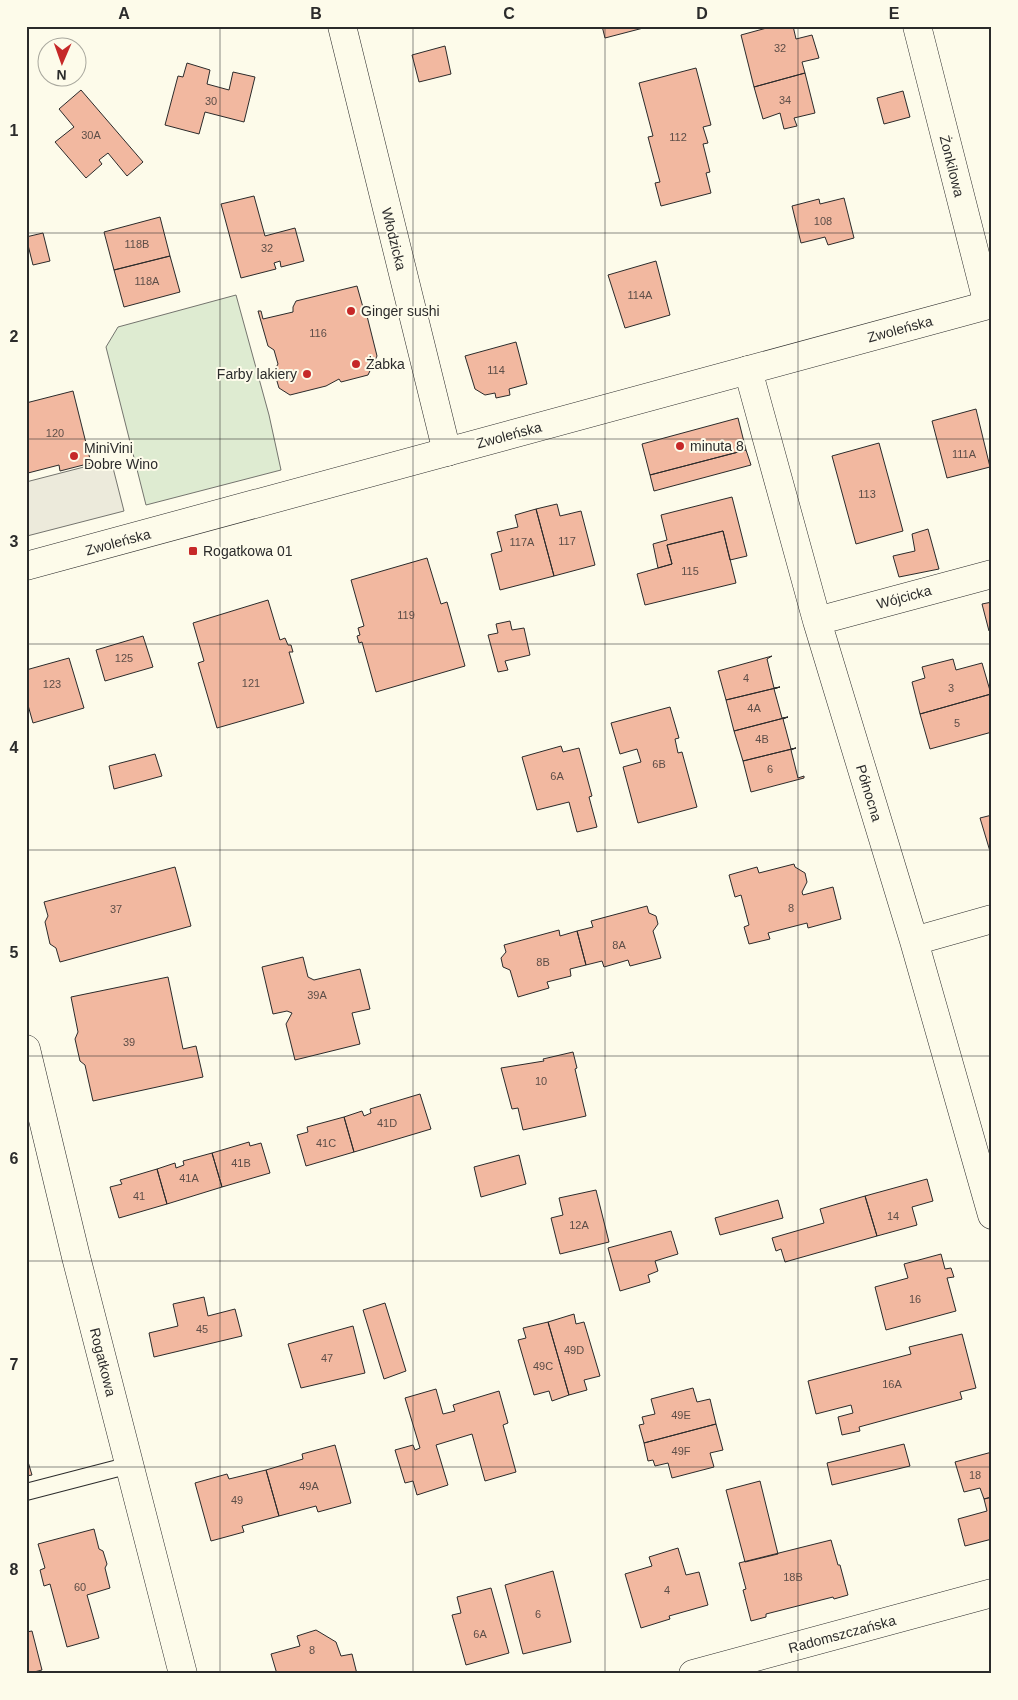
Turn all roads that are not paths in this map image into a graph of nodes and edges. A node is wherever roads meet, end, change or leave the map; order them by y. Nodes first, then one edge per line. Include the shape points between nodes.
1 (342, 26) edge
2 (917, 26) edge
3 (990, 304) edge
4 (748, 370) junction
5 (447, 452) junction
6 (26, 566) edge
7 (992, 574) edge
8 (817, 621) junction
9 (992, 919) edge
10 (914, 941) junction
11 (26, 1049) edge
12 (990, 1199) edge
13 (130, 1466) junction
14 (26, 1492) edge
15 (992, 1593) edge
16 (183, 1674) edge
17 (693, 1674) edge

1 - 5 street, Włodzicka
2 - 3 street, Żonkilowa
3 - 4 street, Zwoleńska
4 - 5 street, Zwoleńska
4 - 8 street, Północna
5 - 6 street, Zwoleńska
7 - 8 street, Wójcicka
8 - 10 street, Północna
9 - 10 street
10 - 12 street, Północna
11 - 13 street, Rogatkowa
13 - 14 lane
13 - 16 street, Rogatkowa
15 - 17 street, Radomszczańska

